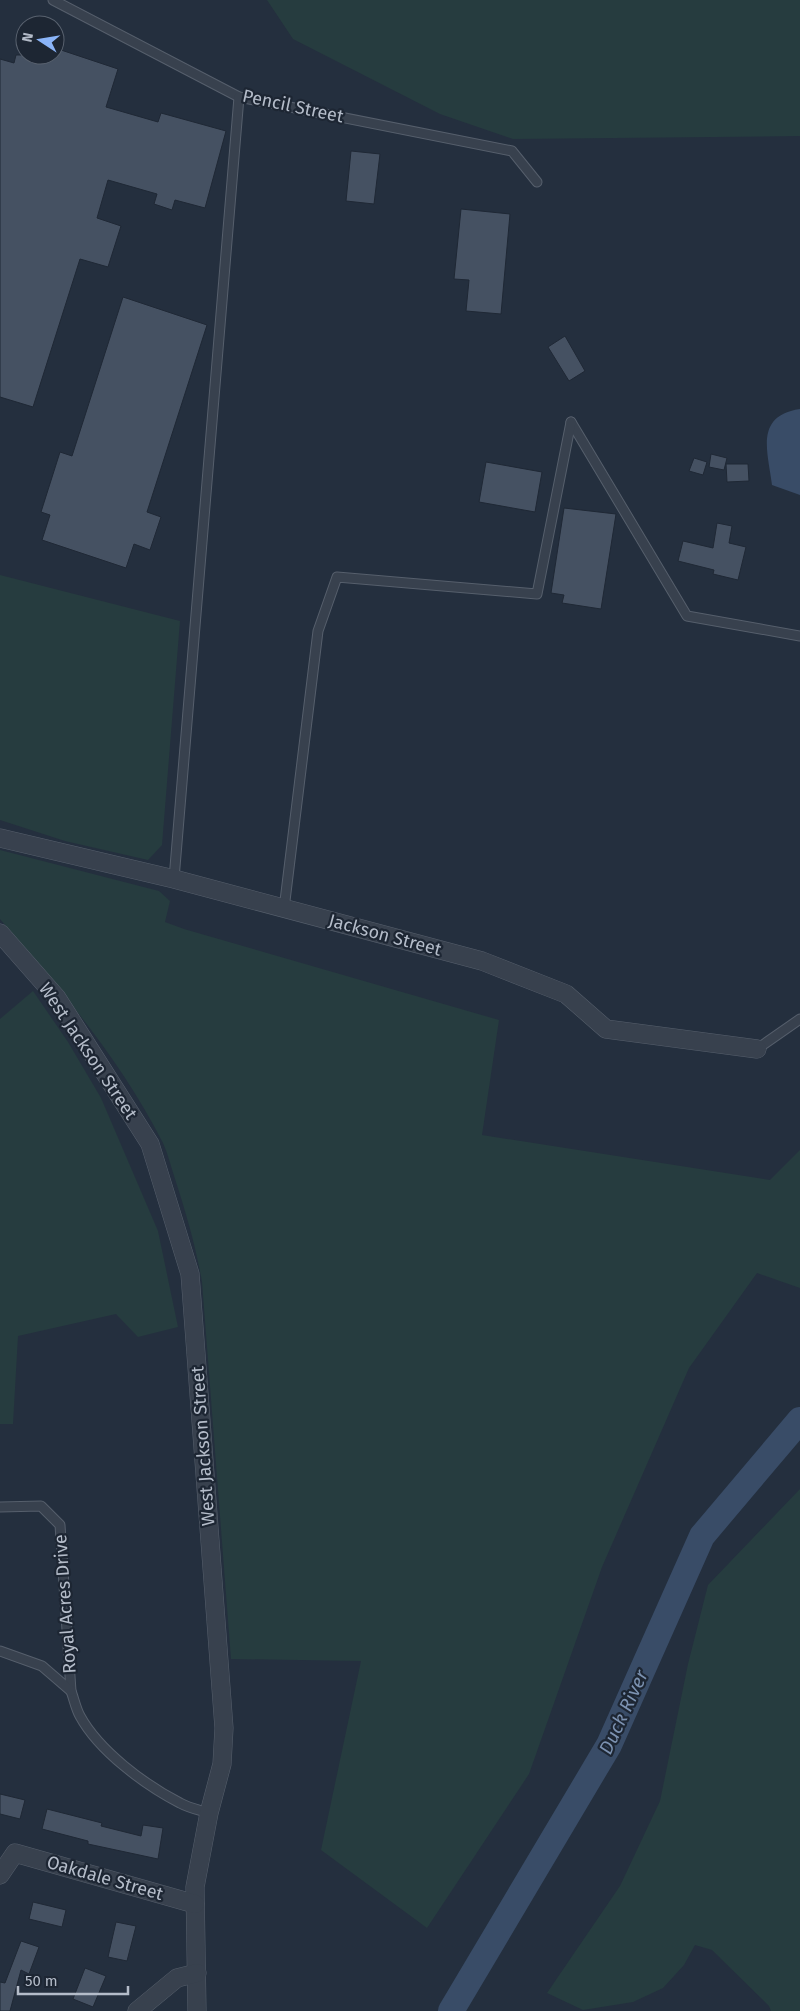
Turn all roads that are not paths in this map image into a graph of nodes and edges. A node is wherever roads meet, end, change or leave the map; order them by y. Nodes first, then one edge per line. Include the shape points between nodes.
1 (53, 0) edge
2 (239, 97) junction
3 (537, 182) dead end
4 (800, 636) edge
5 (0, 838) edge
6 (174, 879) junction
7 (284, 909) junction
8 (0, 933) edge
9 (800, 1018) edge
10 (757, 1049) joint
11 (0, 1507) edge
12 (0, 1651) edge
13 (71, 1691) junction
14 (209, 1813) junction
15 (8, 1850) edge
16 (0, 1875) edge
17 (195, 1904) junction
18 (197, 1973) junction
19 (137, 2011) edge
20 (197, 2011) edge

1 - 2 lane, Pencil Street
2 - 3 lane, Pencil Street via 512,151
2 - 6 lane
4 - 7 lane via 687,616 571,422 537,594 337,577 318,631
5 - 6 street, Jackson Street
6 - 7 street, Jackson Street
7 - 10 street, Jackson Street via 482,961 566,994 606,1029
8 - 14 street, West Jackson Street via 57,998 150,1144 190,1274 224,1728 222,1764
9 - 10 lane
11 - 13 lane, Royal Acres Drive via 41,1506 60,1525
12 - 13 lane, Royal Acres Drive via 42,1666
13 - 14 lane, Royal Acres Drive via 80,1715 96,1740 120,1762 164,1794
14 - 17 street, West Jackson Street
15 - 16 street, Oakdale Street
15 - 17 street, Oakdale Street
17 - 18 street, West Jackson Street
18 - 19 street via 177,1978
18 - 20 street, West Jackson Street

